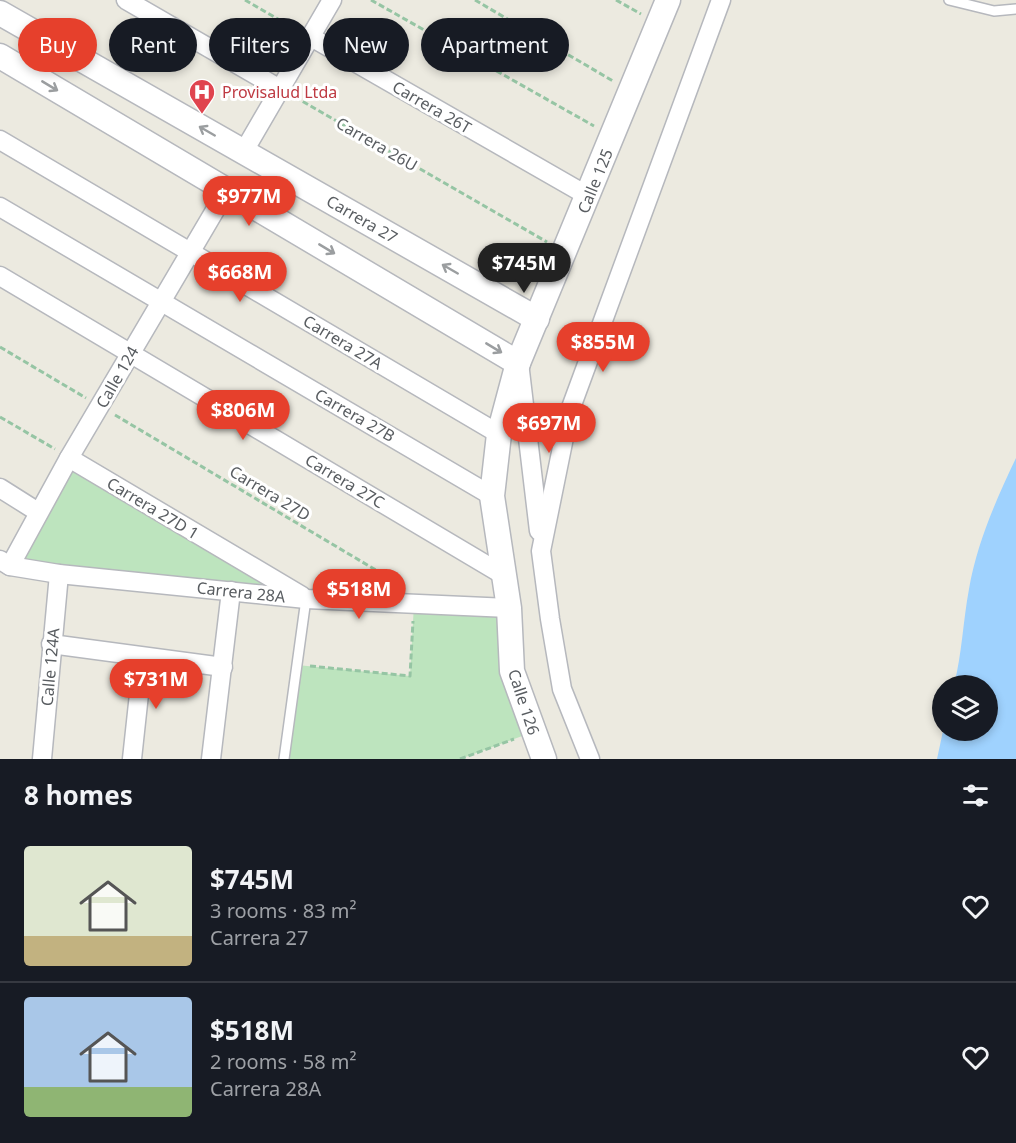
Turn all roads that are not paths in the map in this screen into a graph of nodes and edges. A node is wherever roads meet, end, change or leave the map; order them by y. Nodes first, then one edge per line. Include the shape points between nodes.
1 (126, 0) edge
2 (332, 0) edge
3 (668, 0) edge
4 (721, 0) edge
5 (949, 0) edge
6 (1016, 9) edge
7 (0, 13) edge
8 (311, 35) edge
9 (311, 38) edge
10 (0, 56) edge
11 (290, 72) edge
12 (280, 89) junction
13 (0, 140) edge
14 (244, 151) junction
15 (226, 190) junction
16 (588, 196) junction
17 (0, 207) edge
18 (190, 252) junction
19 (0, 276) edge
20 (161, 302) junction
21 (537, 319) junction
22 (130, 353) junction
23 (518, 363) junction
24 (499, 434) junction
25 (69, 458) junction
26 (0, 488) edge
27 (492, 496) junction
28 (38, 512) junction
29 (542, 551) junction
30 (5, 563) edge
31 (59, 574) junction
32 (505, 576) junction
33 (231, 591) junction
34 (306, 599) junction
35 (509, 608) junction
36 (51, 644) junction
37 (143, 657) junction
38 (223, 667) junction
39 (42, 759) edge
40 (132, 759) edge
41 (211, 759) edge
42 (284, 759) edge
43 (544, 759) edge
44 (590, 759) edge

1 - 12 street
2 - 8 street
3 - 16 street, Calle 125
4 - 29 street via 569,413
5 - 6 lane via 994,10
14 -> 7 street, Carrera 27
9 - 16 street, Carrera 26T
10 -> 15 street
11 - 12 street
12 - 14 street
13 - 18 street, Carrera 27A
21 -> 14 street, Carrera 27
15 - 18 street, Calle 124
15 -> 23 street
16 - 21 street, Calle 125
17 - 20 street, Carrera 27B
18 - 20 street, Calle 124
18 - 24 street, Carrera 27A
19 - 22 street, Carrera 27C
20 - 22 street, Calle 124
20 - 27 street, Carrera 27B
21 - 23 street, Calle 125
22 - 25 street, Calle 124
22 - 32 street, Carrera 27C
23 - 24 street, Calle 125
23 - 29 street
24 - 27 street, Calle 125
25 - 28 street, Calle 124
25 - 34 street, Carrera 27D 1
26 - 28 street
27 - 32 street, Calle 125
28 - 30 street, Calle 124
29 - 44 street via 562,689
30 - 31 street, Carrera 28A
31 - 33 street, Carrera 28A
31 - 36 street, Calle 124A
32 - 35 street, Calle 125
33 - 34 street, Carrera 28A
33 - 38 street
34 - 35 street, Carrera 28A
34 - 42 lane
35 - 43 street, Calle 126 via 512,671
36 - 37 street
36 - 39 street, Calle 124A
37 - 38 street
37 - 40 street
38 - 41 street

